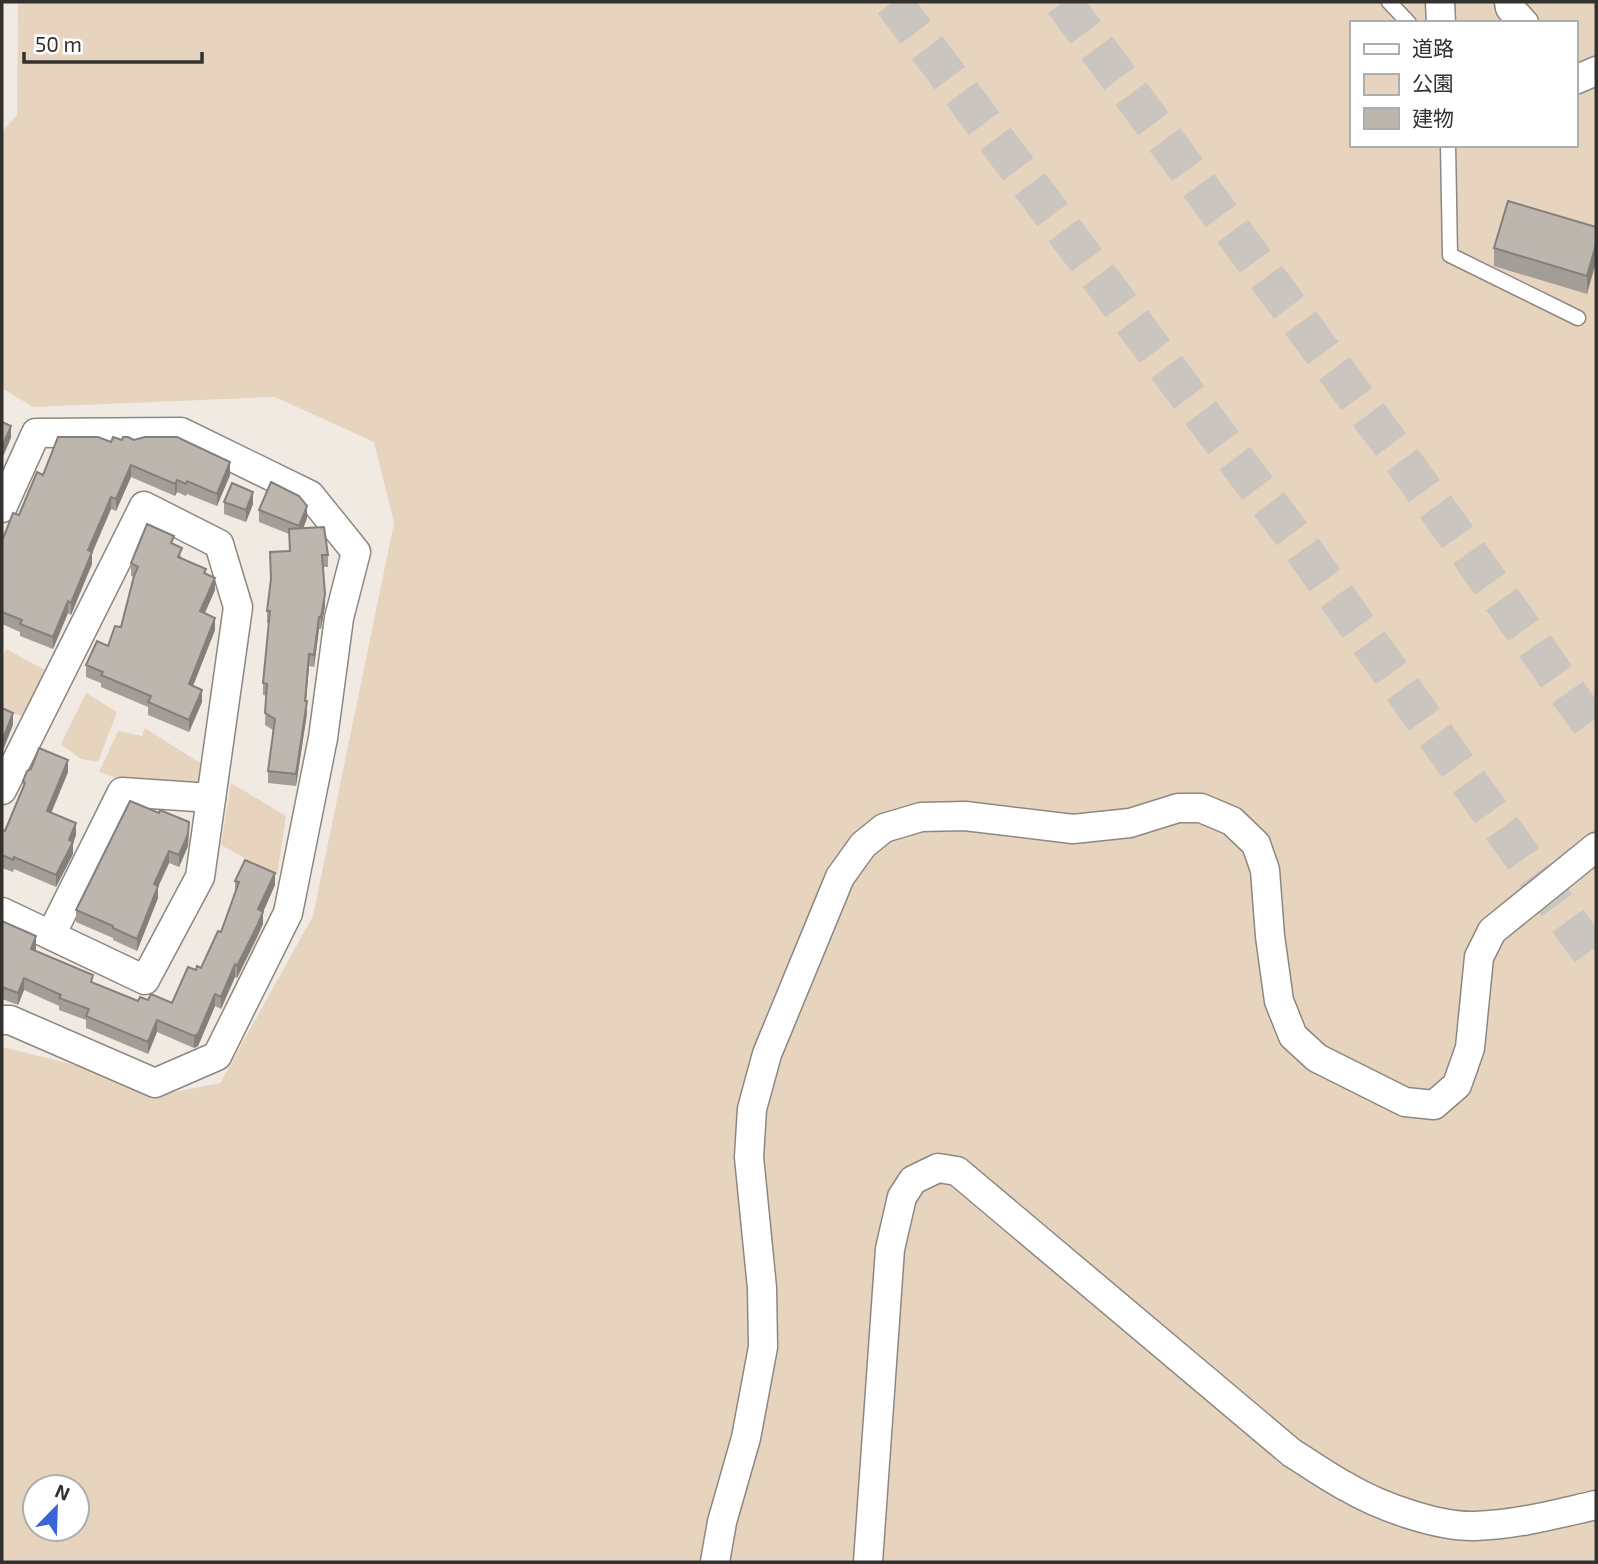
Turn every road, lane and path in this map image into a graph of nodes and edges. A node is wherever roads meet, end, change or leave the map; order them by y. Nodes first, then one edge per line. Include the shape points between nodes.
1 (1390, 2) edge
2 (1440, 2) edge
3 (1407, 21) edge
4 (1441, 21) edge
5 (1577, 57) edge
6 (1596, 62) edge
7 (1596, 71) edge
8 (1577, 79) edge
9 (1448, 147) edge
10 (1578, 318) dead end
11 (2, 508) edge
12 (2, 790) edge
13 (211, 798) junction
14 (1596, 847) edge
15 (2, 912) edge
16 (51, 936) junction
17 (2, 1020) edge
18 (1596, 1505) edge
19 (715, 1562) edge
20 (868, 1562) edge

1 - 3 lane
2 - 4 street
5 - 6 street
7 - 8 street
9 - 10 lane via 1450,256
11 - 17 street via 36,433 181,432 310,495 356,552 339,618 323,738 288,914 217,1056 156,1083
12 - 13 street via 144,506 219,544 239,607
13 - 16 street via 122,792
13 - 16 street via 200,877 145,980
14 - 19 street via 1492,931 1479,957 1470,1048 1457,1085 1434,1105 1405,1102 1317,1058 1293,1036 1279,1000 1265,870 1256,844 1232,821 1201,808 1178,808 1130,823 1073,829 965,816 921,817 884,828 863,845 840,877 767,1054 752,1109 750,1157 763,1347
15 - 16 street
18 - 20 street via 1520,1522 1472,1526 1432,1521 1348,1488 1292,1453 957,1171 938,1168 913,1180 902,1197 890,1249

